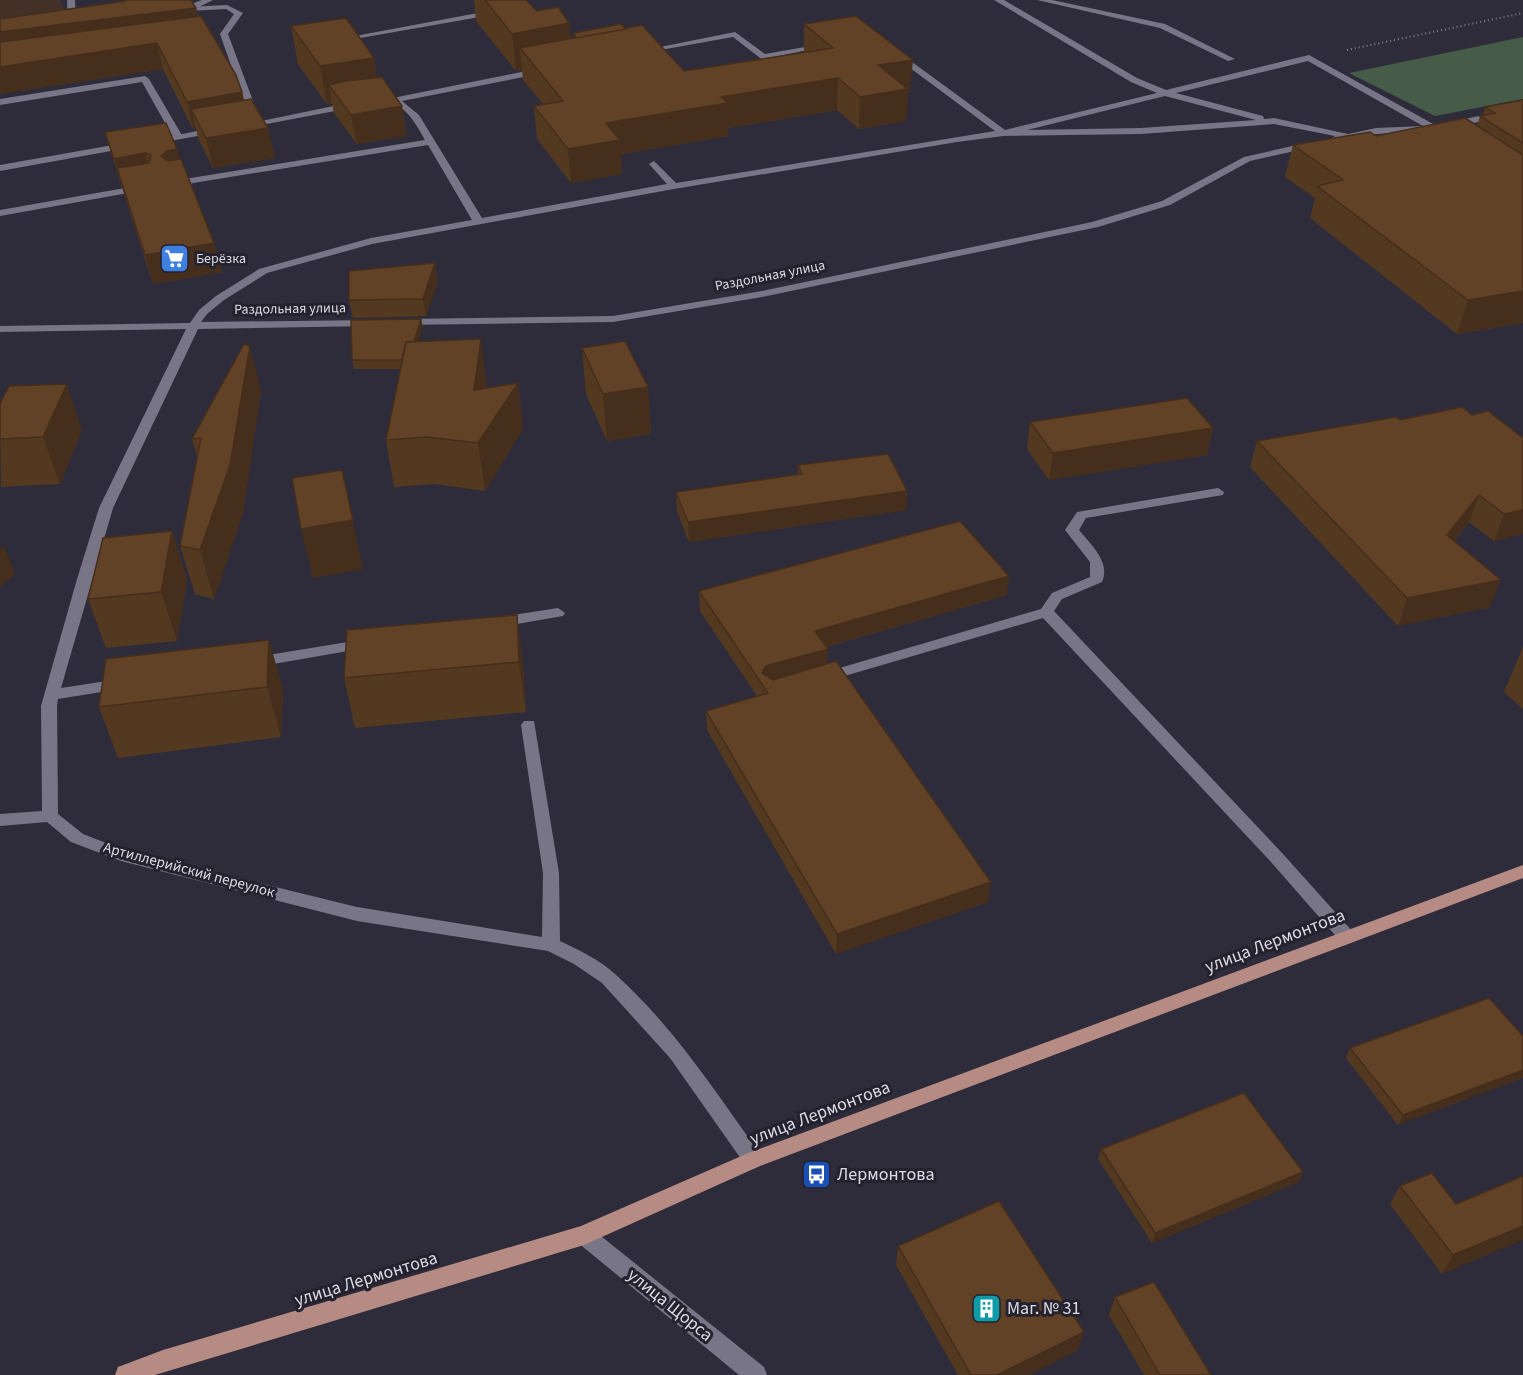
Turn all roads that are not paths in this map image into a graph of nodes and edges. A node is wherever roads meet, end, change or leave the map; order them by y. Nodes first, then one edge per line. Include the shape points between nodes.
1 (71, 0) edge
2 (202, 0) edge
3 (209, 0) edge
4 (998, 0) edge
5 (1041, 0) edge
6 (188, 9) junction
7 (165, 12) edge
8 (499, 12) edge
9 (84, 22) edge
10 (72, 24) junction
11 (62, 25) edge
12 (224, 34) junction
13 (212, 36) edge
14 (343, 39) edge
15 (831, 44) edge
16 (886, 46) edge
17 (636, 53) edge
18 (762, 57) junction
19 (1231, 59) dead end
20 (779, 69) edge
21 (546, 70) edge
22 (1165, 93) junction
23 (395, 100) junction
24 (0, 102) edge
25 (384, 102) edge
26 (362, 104) edge
27 (1523, 110) edge
28 (1274, 121) junction
29 (256, 123) junction
30 (245, 125) edge
31 (1434, 128) junction
32 (223, 129) edge
33 (1003, 134) junction
34 (1444, 135) edge
35 (1346, 136) junction
36 (178, 137) junction
37 (431, 142) junction
38 (654, 164) dead end
39 (0, 168) edge
40 (175, 183) edge
41 (153, 186) edge
42 (674, 186) junction
43 (0, 213) edge
44 (478, 222) junction
45 (194, 325) junction
46 (0, 329) edge
47 (1218, 492) dead end
48 (1046, 612) junction
49 (558, 613) dead end
50 (487, 624) edge
51 (381, 642) edge
52 (240, 664) edge
53 (134, 681) edge
54 (806, 682) edge
55 (52, 695) junction
56 (529, 725) dead end
57 (50, 816) junction
58 (0, 820) edge
59 (1523, 871) edge
60 (1347, 937) junction
61 (551, 945) junction
62 (753, 1160) junction
63 (584, 1235) junction
64 (164, 1368) edge
65 (126, 1375) edge
66 (756, 1375) edge

1 - 10 street
2 - 6 street
3 - 6 street
4 - 22 street via 1134,80
5 - 19 street via 1162,26
6 - 7 street
6 - 12 street via 227,7 239,13
8 - 14 street
9 - 10 street
10 - 11 street
12 - 13 street
12 - 29 street
15 - 18 street
16 - 33 street
17 - 18 street via 735,34
18 - 20 street
21 - 23 street
22 - 28 street
22 - 31 street via 1308,58
22 - 33 street
23 - 25 street
23 - 37 street via 415,115
24 - 36 street via 145,79
26 - 29 street
27 - 31 street, Раздольная улица
28 - 33 street via 1141,131
28 - 35 street
29 - 30 street
31 - 34 street
31 - 35 street, Раздольная улица
32 - 36 street
33 - 42 street
35 - 45 street, Раздольная улица via 1247,159 1166,203 1094,225 646,315 613,320
36 - 39 street
37 - 40 street
37 - 44 street
38 - 42 street
41 - 43 street
42 - 44 street
44 - 45 street via 371,241 263,271 219,298
45 - 46 street, Раздольная улица
45 - 55 street via 106,508
47 - 48 street via 1082,515 1072,530 1097,562 1097,579 1057,596
48 - 54 street
48 - 60 street
49 - 50 street
51 - 52 street
53 - 55 street
55 - 57 street
56 - 61 street via 551,873
57 - 58 street
57 - 61 street, Артиллерийский переулок via 77,838 121,855 357,914
59 - 60 main road, улица Лермонтова
60 - 62 main road, улица Лермонтова
61 - 62 street, Артиллерийский переулок via 608,978 677,1052
62 - 63 main road, улица Лермонтова
63 - 64 main road, улица Лермонтова
63 - 66 street, улица Щорса
64 - 65 main road, улица Лермонтова

